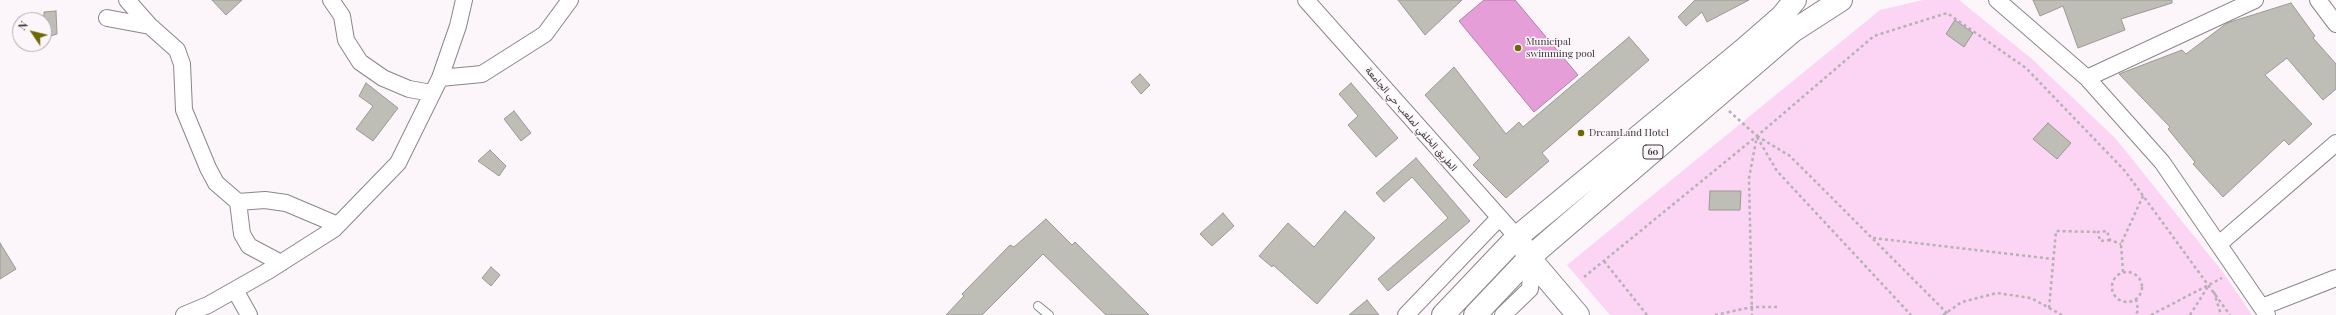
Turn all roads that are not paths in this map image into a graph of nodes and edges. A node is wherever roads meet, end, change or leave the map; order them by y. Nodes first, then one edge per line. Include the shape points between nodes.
1 (127, 0) edge
2 (142, 0) edge
3 (330, 0) edge
4 (464, 0) edge
5 (570, 0) edge
6 (1306, 0) edge
7 (1794, 0) edge
8 (1997, 0) edge
9 (2255, 0) edge
10 (2318, 0) edge
11 (1840, 3) edge
12 (107, 18) dead end
13 (2336, 24) edge
14 (150, 26) junction
15 (440, 78) junction
16 (2087, 78) junction
17 (432, 93) junction
18 (2336, 143) edge
19 (238, 202) junction
20 (1499, 218) junction
21 (338, 226) junction
22 (1517, 237) junction
23 (2219, 244) junction
24 (1531, 259) junction
25 (282, 263) junction
26 (2336, 278) edge
27 (235, 290) junction
28 (1038, 306) dead end
29 (2265, 311) edge
30 (184, 315) edge
31 (249, 315) edge
32 (1048, 315) edge
33 (1406, 315) edge
34 (1443, 315) edge
35 (1475, 315) edge
36 (1502, 315) edge
37 (1578, 315) edge

1 - 14 street
2 - 14 street
3 - 17 street via 342,16 346,40 360,62 383,78 409,89
4 - 15 street
5 - 15 street via 545,34 482,74
6 - 20 street, الطريق الخلفي لملعب حي الجامعة
7 - 22 main road, 60 via 1782,16
8 - 16 street
9 - 16 street
10 - 13 street
11 - 24 main road, 60 via 1793,31
12 - 14 street
14 - 19 street via 177,50 182,64 184,110 216,183
15 - 17 street
16 - 23 street via 2162,162
17 - 21 street via 398,163
18 - 23 street
19 - 21 street via 264,200 286,203
19 - 25 street via 242,234 249,246
20 - 22 street, الطريق الخلفي لملعب حي الجامعة
20 - 33 street
21 - 25 street
22 - 24 main road
22 - 34 main road, 60
23 - 29 street
24 - 35 main road, 60
24 - 36 street via 1530,289
24 - 37 main road
25 - 27 street
26 - 29 street
27 - 30 street
27 - 31 street
28 - 32 lane

